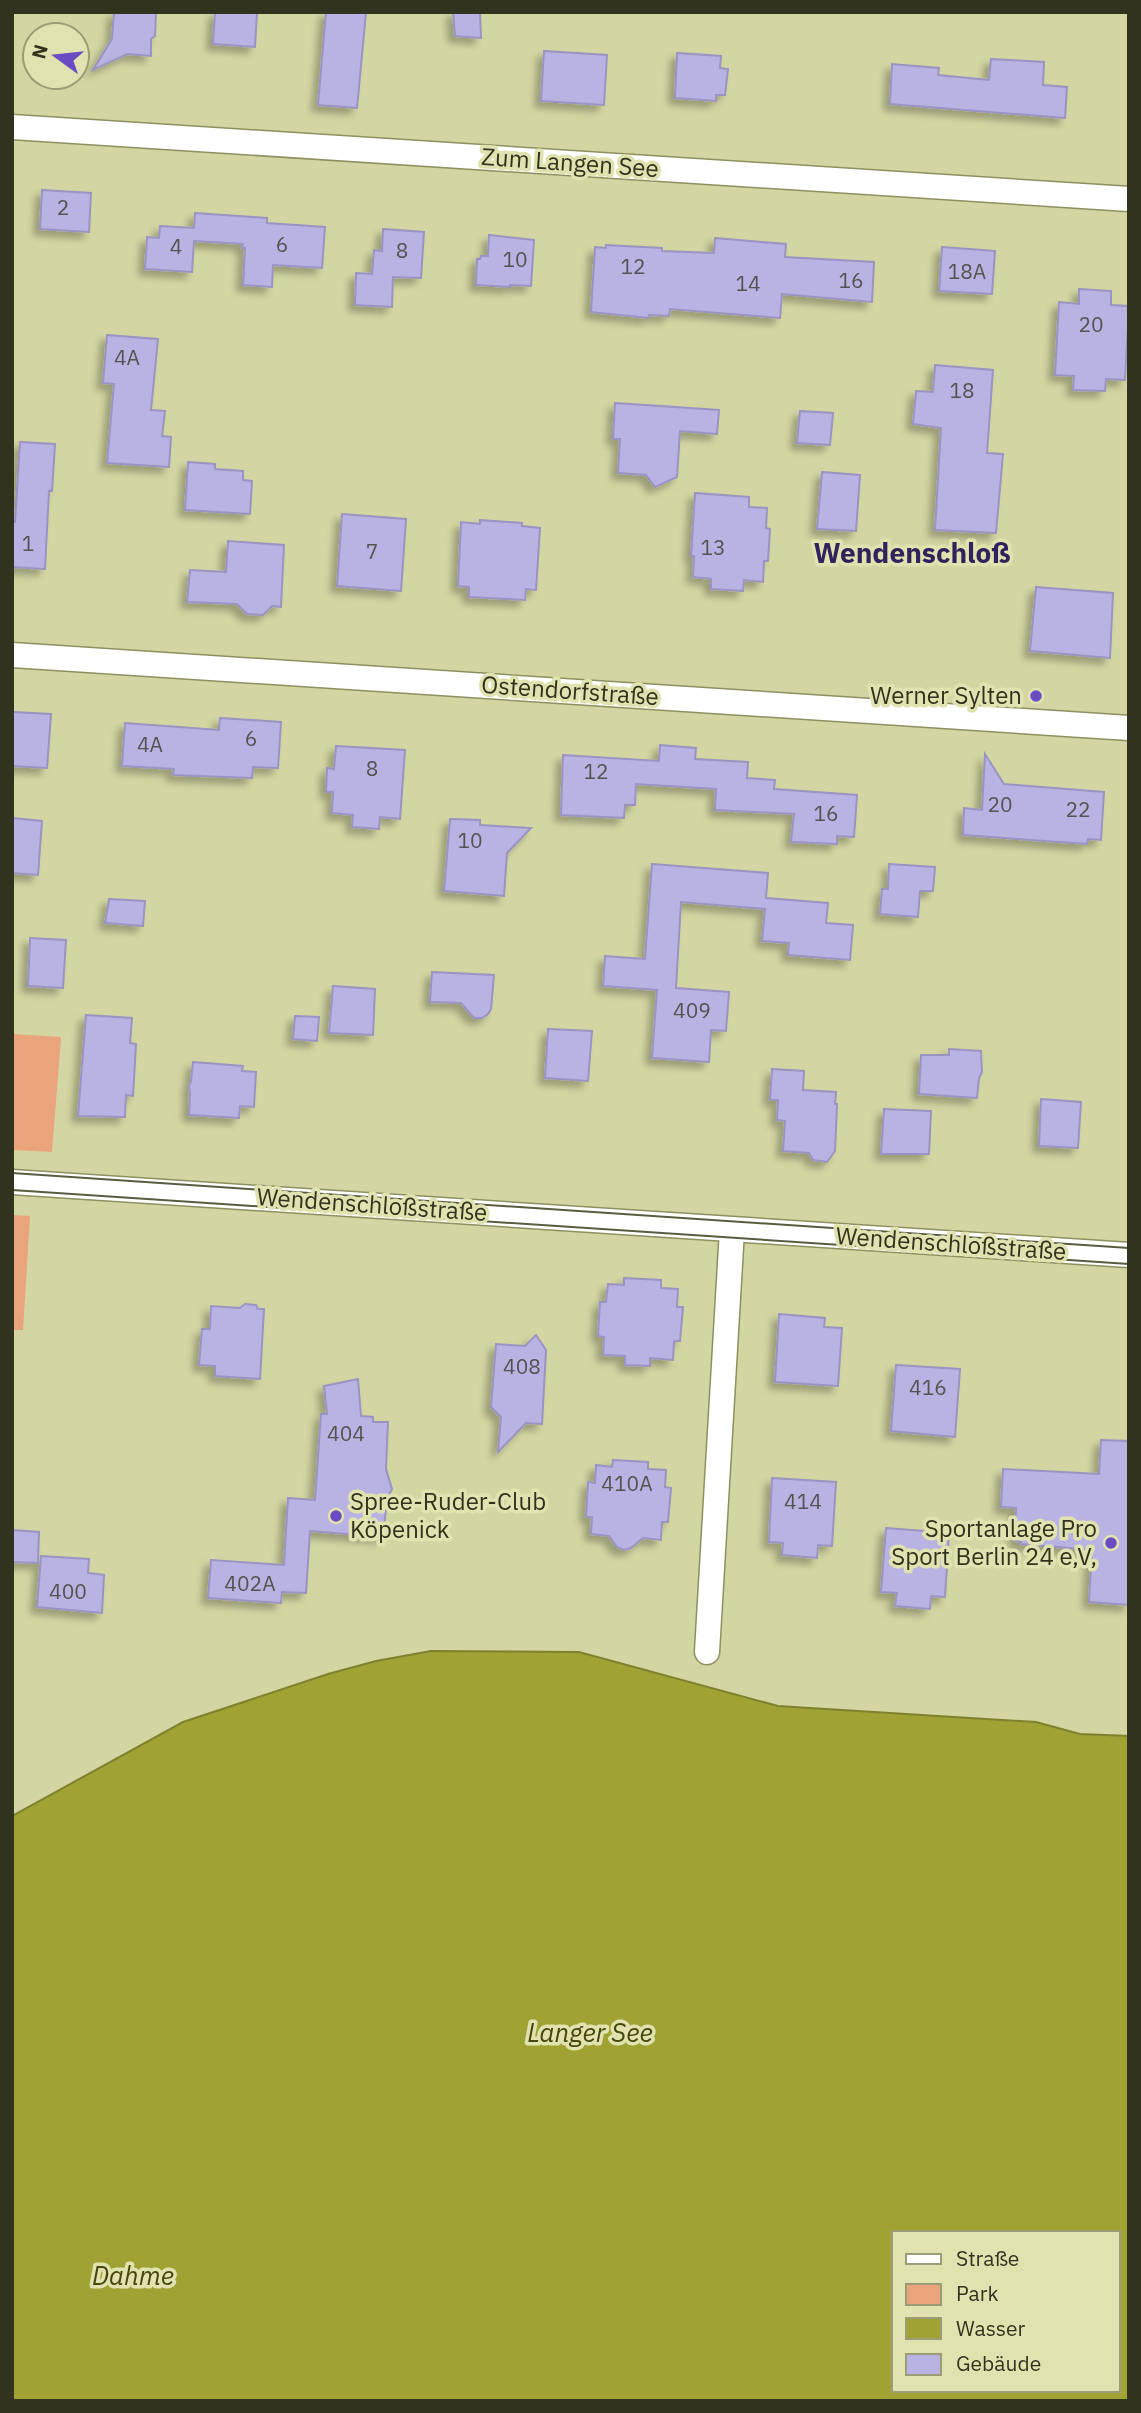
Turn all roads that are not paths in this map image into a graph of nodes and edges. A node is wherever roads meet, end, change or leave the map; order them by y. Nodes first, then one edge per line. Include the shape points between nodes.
1 (12, 127) edge
2 (1129, 198) edge
3 (12, 655) edge
4 (1129, 728) edge
5 (12, 1182) edge
6 (732, 1230) junction
7 (1129, 1255) edge
8 (706, 1652) dead end

1 - 2 street, Zum Langen See
3 - 4 street, Ostendorfstraße
5 - 6 street, Wendenschloßstraße
6 - 7 street, Wendenschloßstraße
6 - 8 street

